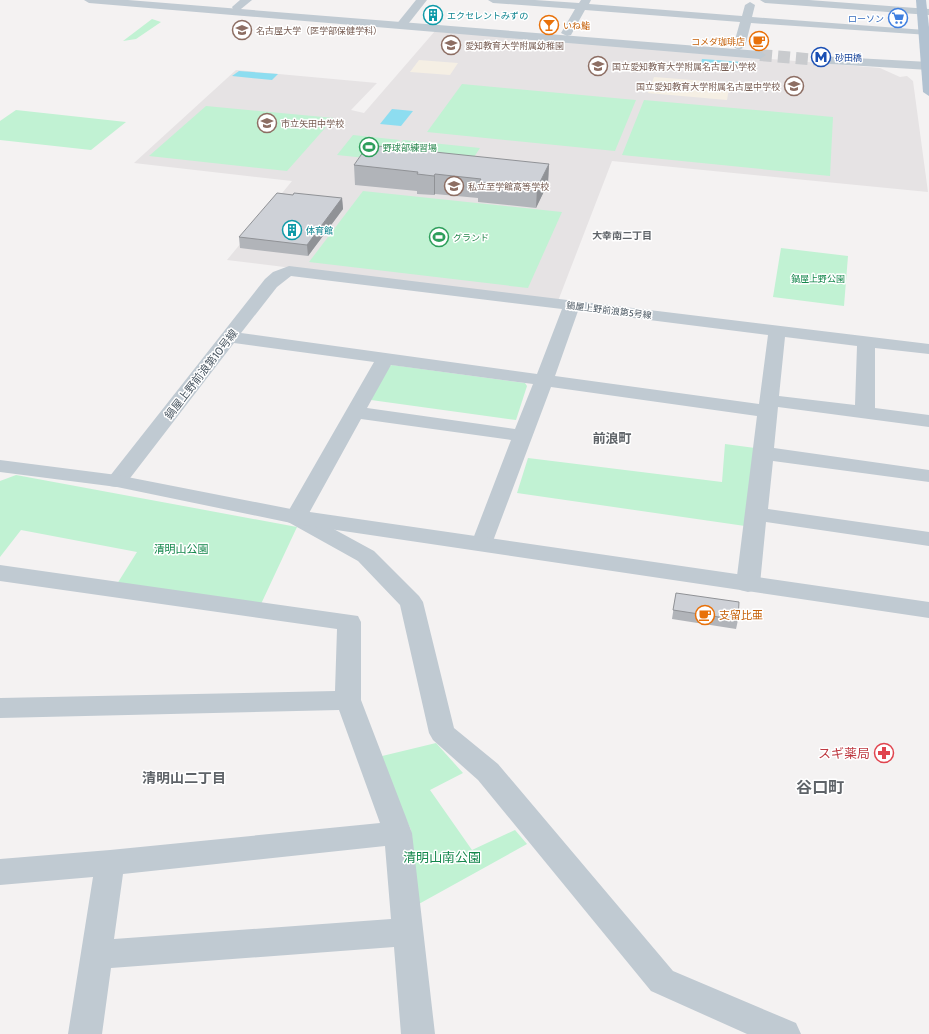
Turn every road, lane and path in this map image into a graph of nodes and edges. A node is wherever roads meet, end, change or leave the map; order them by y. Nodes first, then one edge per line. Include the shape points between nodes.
1 (89, 0) edge
2 (159, 0) edge
3 (422, 0) edge
4 (493, 0) edge
5 (751, 0) edge
6 (765, 0) edge
7 (922, 0) edge
8 (242, 3) edge
9 (584, 3) edge
10 (926, 12) edge
11 (748, 20) junction
12 (403, 23) junction
13 (567, 33) junction
14 (925, 33) junction
15 (739, 47) junction
16 (818, 56) tunnel mouth
17 (927, 65) edge
18 (929, 92) edge
19 (289, 271) joint
20 (572, 306) junction
21 (776, 331) junction
22 (229, 337) junction
23 (866, 342) junction
24 (929, 349) edge
25 (385, 359) junction
26 (544, 381) junction
27 (768, 406) junction
28 (356, 412) junction
29 (865, 413) junction
30 (929, 422) edge
31 (523, 436) junction
32 (762, 453) junction
33 (0, 466) edge
34 (929, 476) edge
35 (117, 481) junction
36 (757, 514) junction
37 (296, 517) junction
38 (929, 539) edge
39 (482, 544) junction
40 (0, 573) edge
41 (748, 584) junction
42 (929, 610) edge
43 (348, 700) junction
44 (0, 708) edge
45 (398, 833) junction
46 (110, 863) junction
47 (0, 872) edge
48 (409, 932) junction
49 (98, 955) junction
50 (86, 1034) edge
51 (418, 1034) edge
52 (784, 1034) edge

1 - 12 street
2 - 8 street
3 - 12 street
4 - 9 street
5 - 11 street
6 - 10 street
7 - 10 main road
8 - 12 street
9 - 11 street
9 - 13 street
10 - 14 main road
11 - 14 street
11 - 15 street
12 - 13 street
12 - 15 street via 761,52
13 - 15 street
14 - 17 main road
16 - 17 street
17 - 18 main road
19 - 20 street, 鍋屋上野前浪第5号線
19 - 22 street, 鍋屋上野前浪第10号線 via 271,283
20 - 21 street, 鍋屋上野前浪第5号線
20 - 26 street
21 - 23 street, 鍋屋上野前浪第5号線
21 - 27 street
22 - 25 street
22 - 35 street, 鍋屋上野前浪第10号線
23 - 24 street, 鍋屋上野前浪第5号線
23 - 29 street
25 - 26 street
25 - 28 street
26 - 27 street
26 - 31 street
27 - 29 street
27 - 32 street
28 - 31 street
28 - 37 street
29 - 30 street
31 - 39 street
32 - 34 street
32 - 36 street
33 - 35 street
35 - 37 street
36 - 38 street
36 - 41 street
37 - 39 street
37 - 52 street via 366,556 411,602 442,733 488,772 662,980
39 - 41 street
40 - 43 street via 349,622
41 - 42 street
43 - 44 street
43 - 45 street
45 - 46 street
45 - 48 street
46 - 47 street
46 - 49 street
48 - 49 street
48 - 51 street
49 - 50 street

